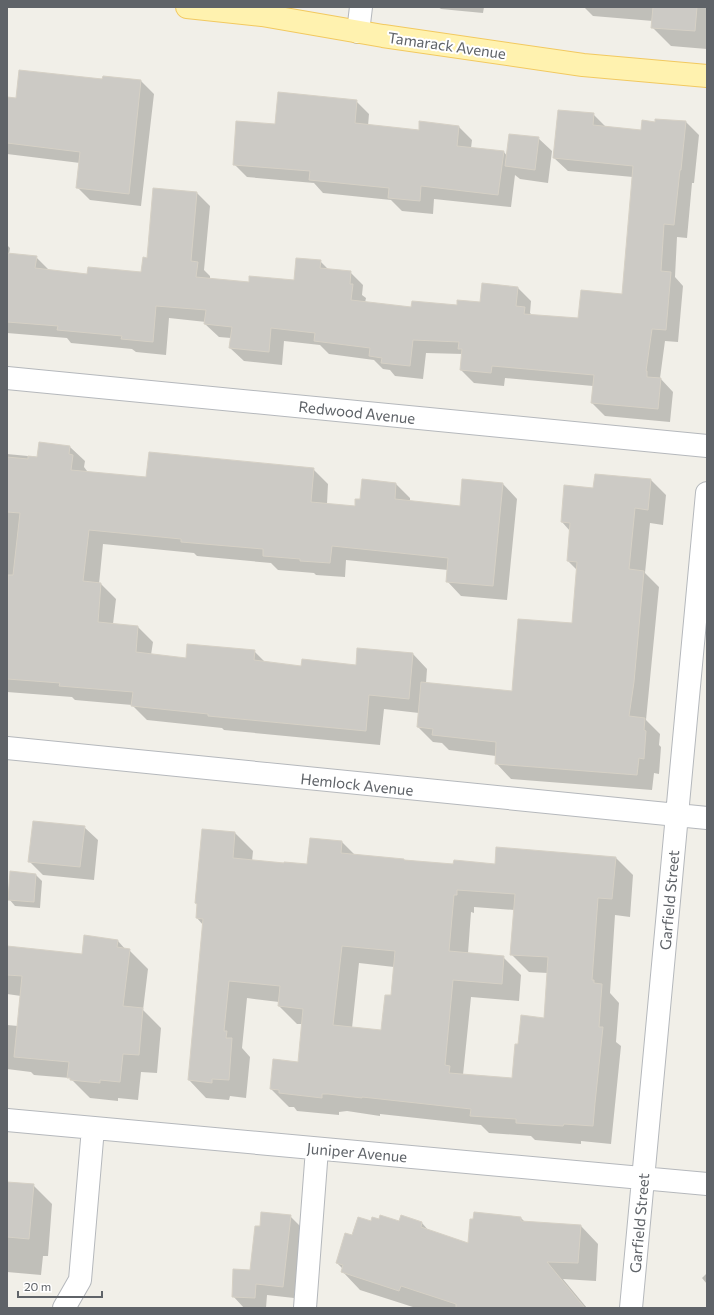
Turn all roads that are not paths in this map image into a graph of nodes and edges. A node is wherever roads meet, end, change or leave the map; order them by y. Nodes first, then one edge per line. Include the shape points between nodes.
1 (187, 7) edge
2 (361, 7) edge
3 (245, 10) edge
4 (358, 32) junction
5 (707, 76) edge
6 (7, 378) edge
7 (707, 446) edge
8 (707, 493) edge
9 (7, 748) edge
10 (677, 816) junction
11 (707, 818) edge
12 (7, 1120) edge
13 (92, 1128) junction
14 (316, 1149) junction
15 (643, 1178) junction
16 (707, 1184) edge
17 (64, 1308) edge
18 (305, 1308) edge
19 (631, 1308) edge

1 - 3 main road, Tamarack Avenue
2 - 4 street
3 - 4 main road, Tamarack Avenue
4 - 5 main road, Tamarack Avenue via 583,65
6 - 7 street, Redwood Avenue
8 - 10 street, Garfield Street
9 - 10 street, Hemlock Avenue
10 - 11 street, Hemlock Avenue
10 - 15 street, Garfield Street
12 - 13 street, Juniper Avenue
13 - 14 street, Juniper Avenue
13 - 17 street via 80,1280
14 - 15 street, Juniper Avenue
14 - 18 street
15 - 16 street, Juniper Avenue
15 - 19 street, Garfield Street

